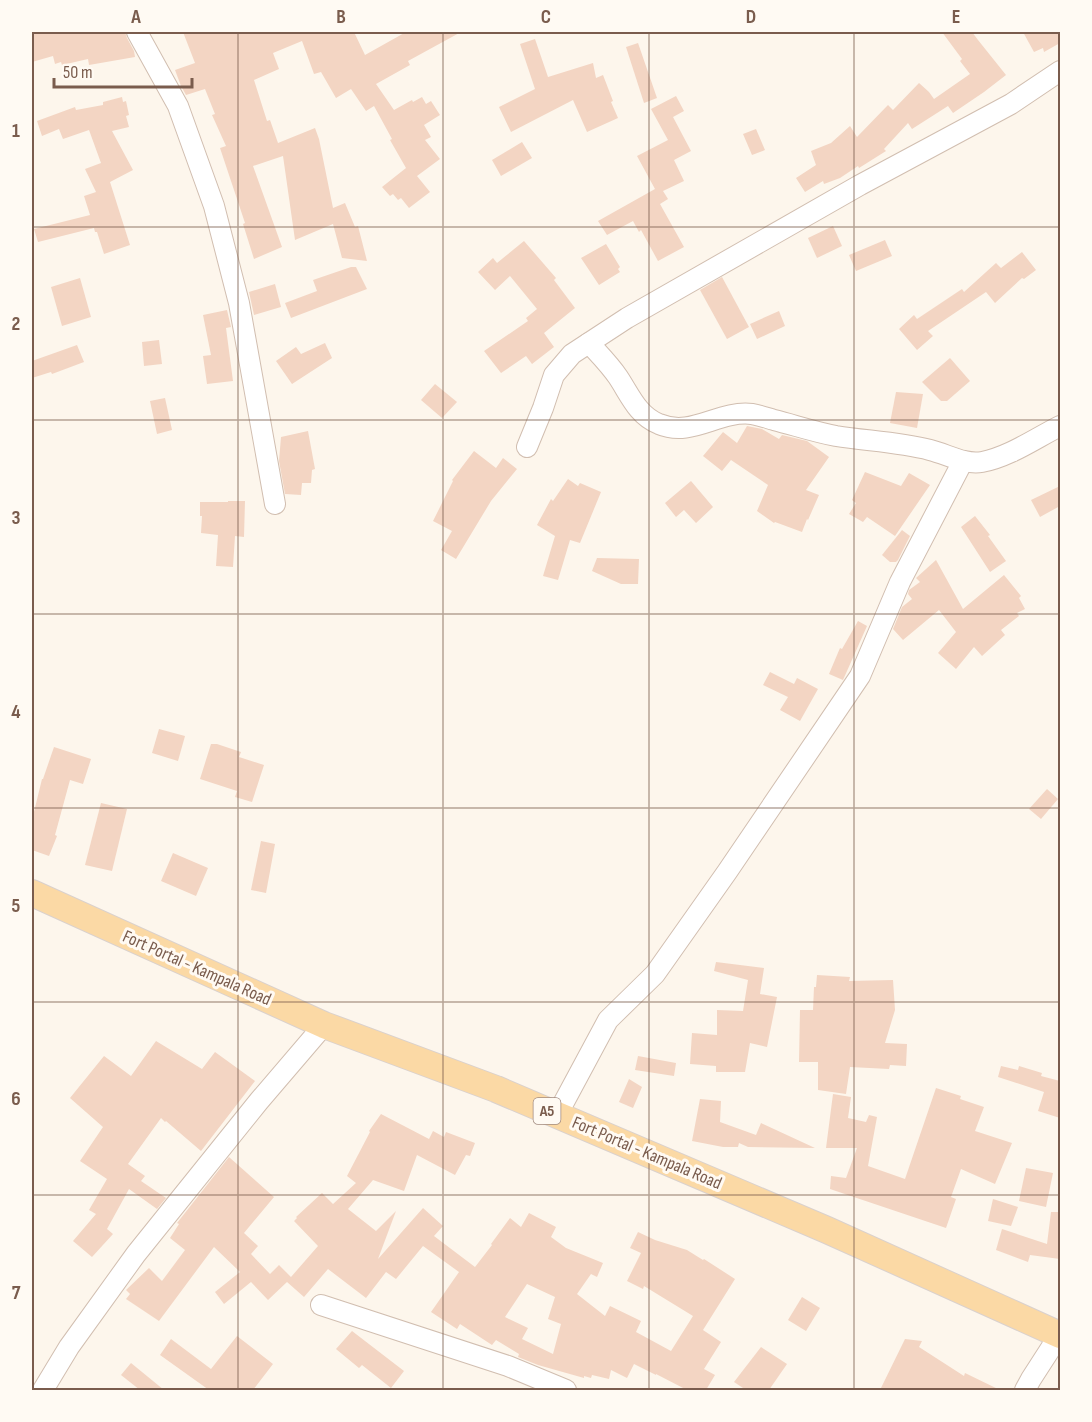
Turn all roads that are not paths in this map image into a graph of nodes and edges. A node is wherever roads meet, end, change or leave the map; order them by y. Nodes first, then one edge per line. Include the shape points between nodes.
1 (137, 32) edge
2 (1060, 71) edge
3 (589, 343) junction
4 (1060, 426) edge
5 (527, 447) dead end
6 (963, 461) junction
7 (275, 504) dead end
8 (32, 893) edge
9 (324, 1025) junction
10 (557, 1115) junction
11 (321, 1305) dead end
12 (1060, 1334) edge
13 (43, 1390) edge
14 (566, 1390) edge
15 (1025, 1390) edge

1 - 7 street via 178,106 214,206 239,303
2 - 3 street via 1011,104 850,191
3 - 5 street via 572,354 554,375
3 - 6 street via 641,412 673,429 690,428 730,415 752,414 834,435 928,449
4 - 6 street via 1013,452 981,462
6 - 10 street via 900,582 860,676 656,974 608,1020
8 - 9 main road, Fort Portal - Kampala Road / A5
9 - 10 main road, Fort Portal - Kampala Road / A5
9 - 13 street via 136,1254
10 - 12 main road, Fort Portal - Kampala Road / A5
11 - 14 street via 508,1366
12 - 15 street

